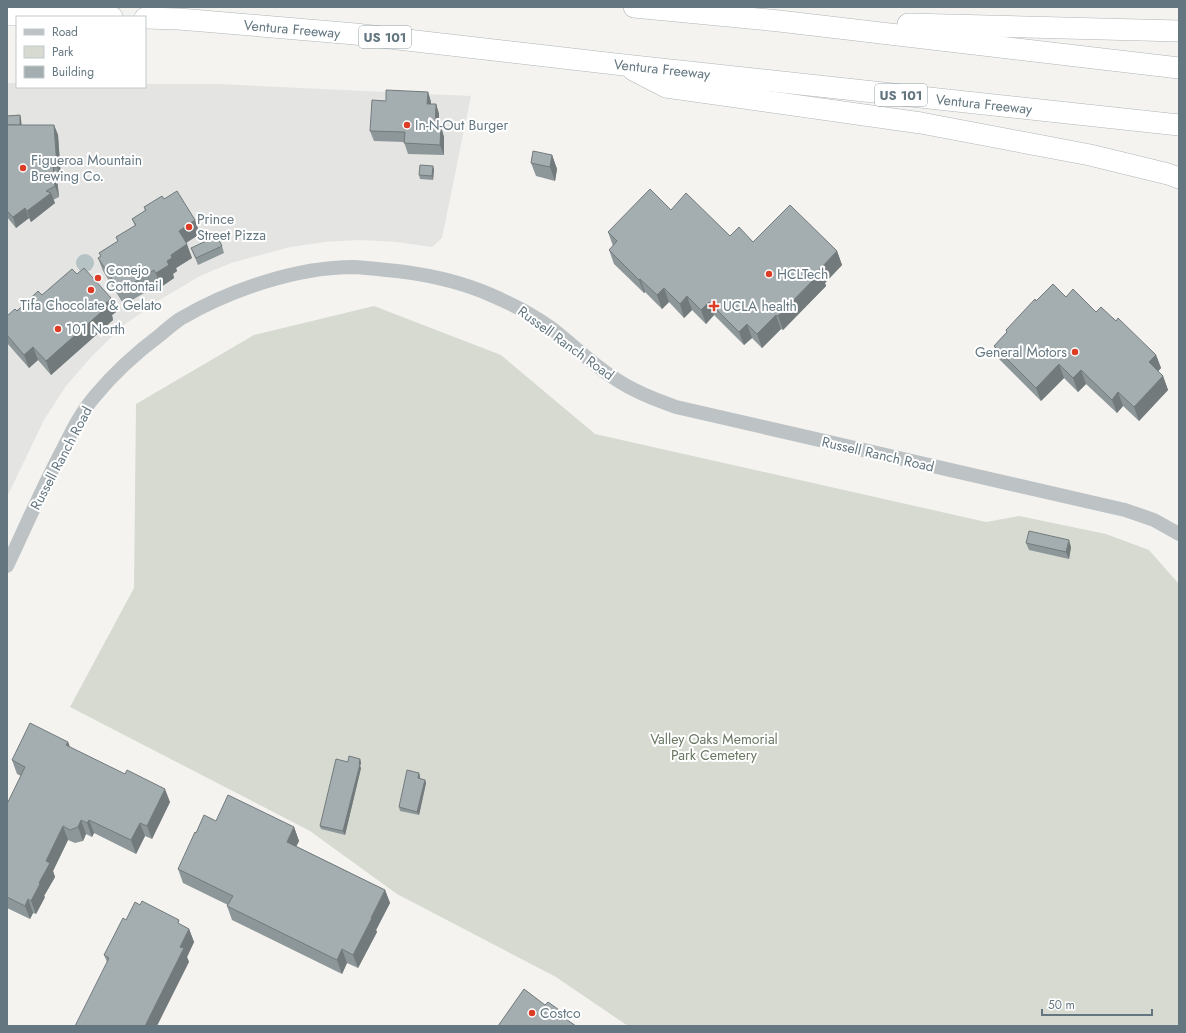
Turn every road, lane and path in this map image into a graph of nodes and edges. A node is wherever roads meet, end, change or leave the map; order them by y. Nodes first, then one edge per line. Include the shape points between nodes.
1 (634, 7) edge
2 (7, 15) edge
3 (81, 16) edge
4 (146, 18) edge
5 (779, 21) junction
6 (1179, 31) edge
7 (624, 65) junction
8 (1179, 68) edge
9 (1179, 125) edge
10 (1179, 178) edge
11 (1179, 534) edge
12 (7, 566) edge

1 - 5 highway
2 - 3 highway
4 - 7 highway, Ventura Freeway / US 101 via 355,34
5 - 6 highway
5 - 8 highway
7 - 9 highway, Ventura Freeway / US 101
7 - 10 highway via 666,87 920,123 1090,154
11 - 12 street, Russell Ranch Road via 1154,520 1125,510 676,407 645,395 614,378 521,308 490,294 424,274 353,267 287,276 225,296 178,320 145,346 116,372 84,410 52,470

